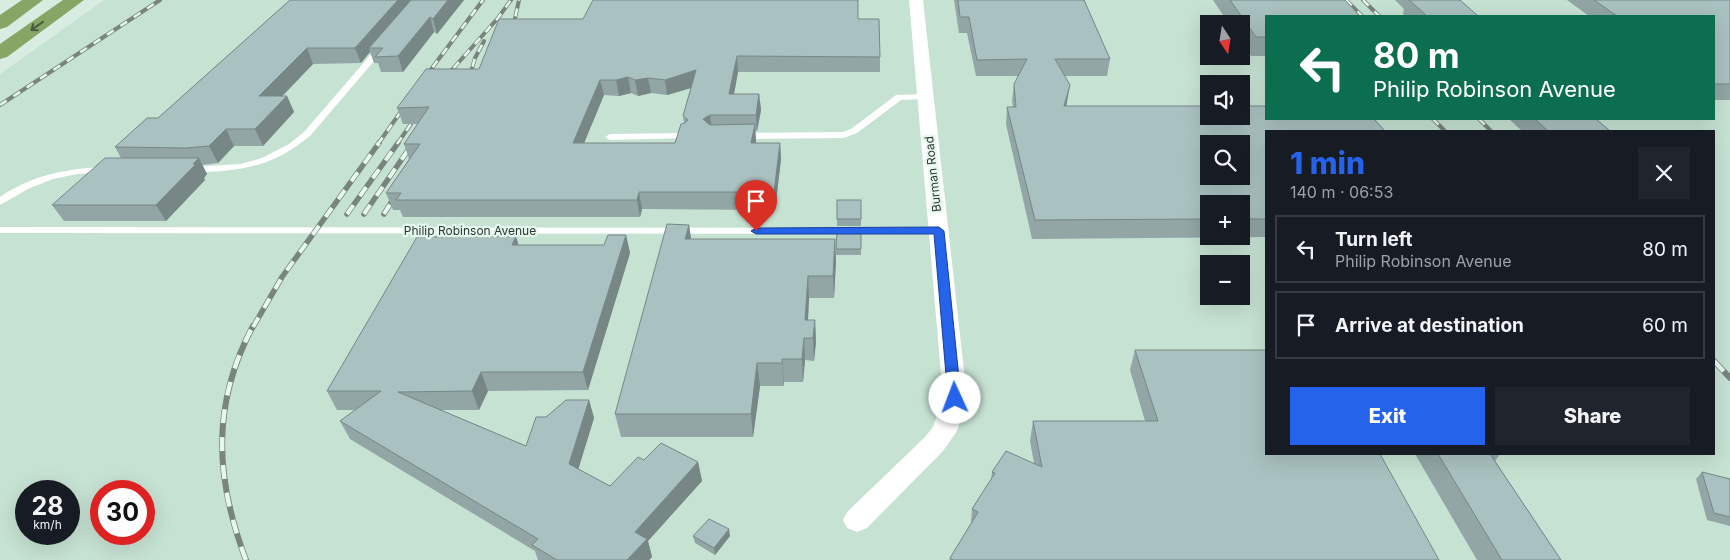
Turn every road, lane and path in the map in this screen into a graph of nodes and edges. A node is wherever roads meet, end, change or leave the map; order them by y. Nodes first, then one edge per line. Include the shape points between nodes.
1 (34, 0) edge
2 (75, 0) edge
3 (916, 0) edge
4 (0, 22) edge
5 (390, 37) edge
6 (0, 53) edge
7 (925, 97) junction
8 (610, 136) dead end
9 (683, 136) edge
10 (732, 136) edge
11 (115, 170) edge
12 (182, 170) edge
13 (0, 202) edge
14 (0, 230) edge
15 (939, 231) junction
16 (857, 520) dead end

1 - 4 highway
2 -> 6 highway
3 - 7 street, Burman Road
5 - 12 lane via 307,134 292,146 265,160 240,167
7 - 10 lane via 898,97 844,135
7 - 15 street, Burman Road
8 - 9 lane
11 - 13 lane via 60,173 22,187
14 - 15 lane, Philip Robinson Avenue
15 - 16 street, Burman Road via 955,398 944,430 934,444

